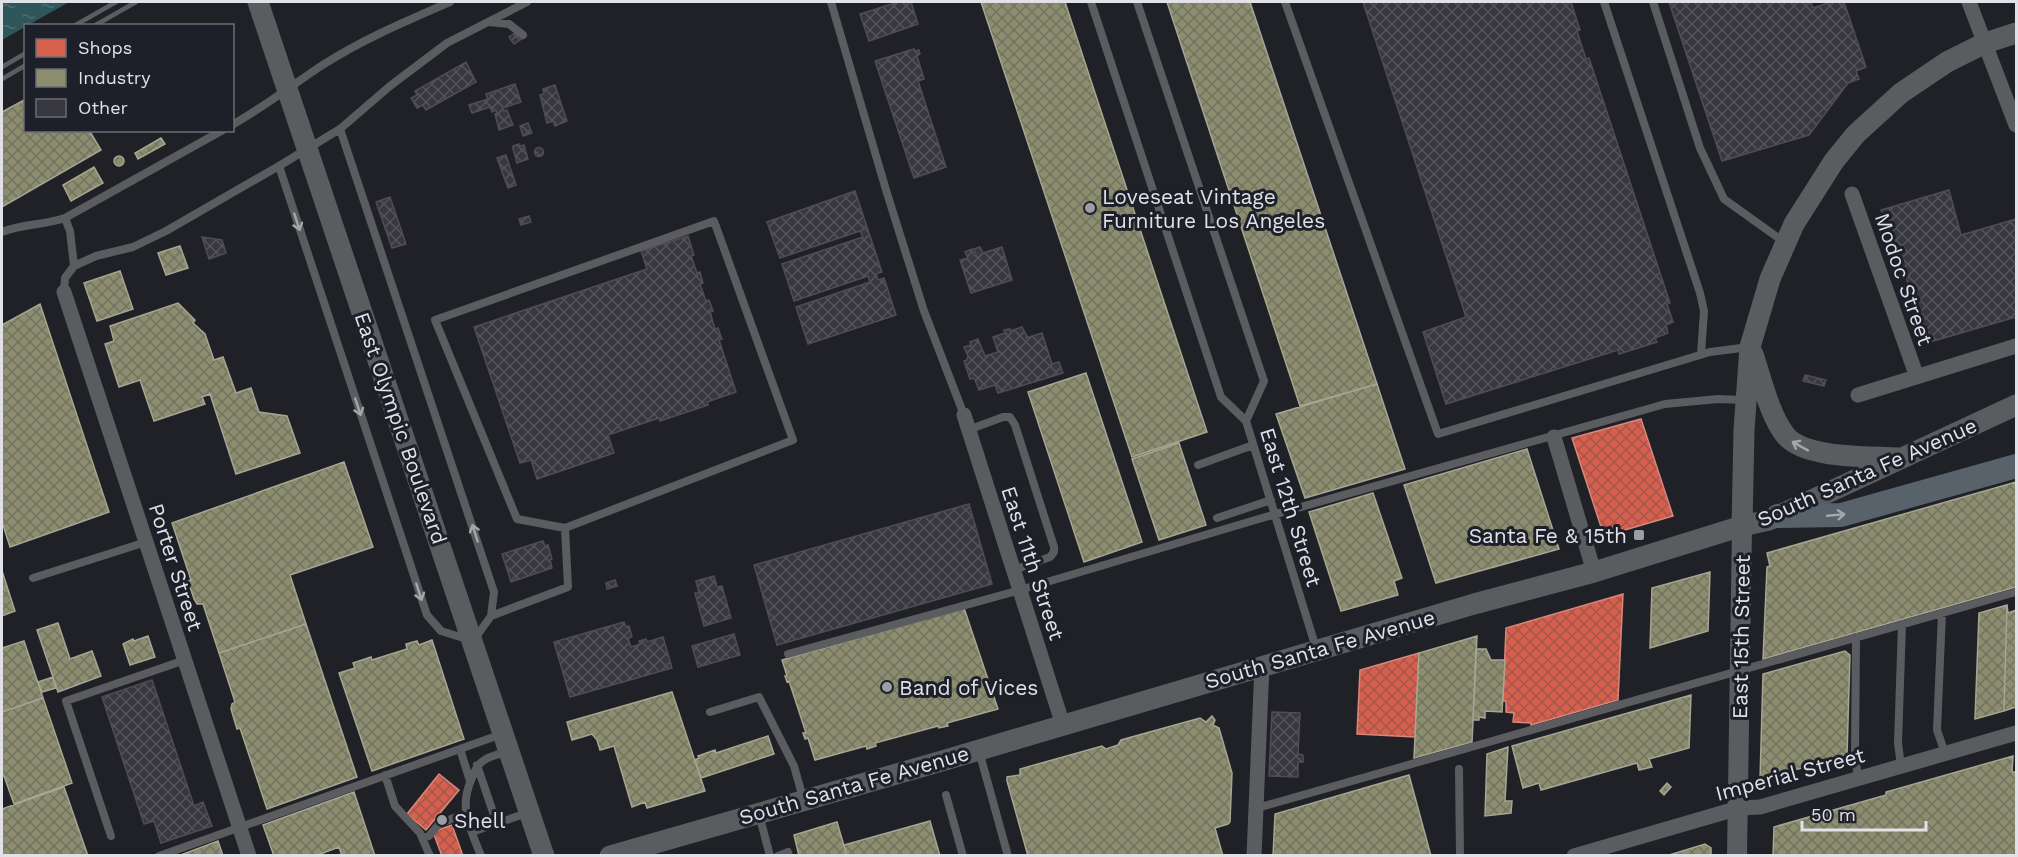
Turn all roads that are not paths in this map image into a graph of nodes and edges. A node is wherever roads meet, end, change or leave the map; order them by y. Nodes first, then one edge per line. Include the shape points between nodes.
1 (258, 2) edge
2 (450, 2) edge
3 (527, 2) edge
4 (831, 2) edge
5 (1091, 2) edge
6 (1137, 2) edge
7 (1285, 2) edge
8 (1604, 2) edge
9 (1653, 2) edge
10 (1969, 2) edge
11 (487, 22) junction
12 (2016, 33) edge
13 (523, 35) dead end
14 (1985, 43) junction
15 (234, 124) edge
16 (2016, 125) edge
17 (340, 129) junction
18 (219, 132) edge
19 (279, 166) junction
20 (1852, 194) dead end
21 (65, 218) junction
22 (2, 232) edge
23 (1785, 243) junction
24 (74, 266) junction
25 (64, 292) joint
26 (2016, 346) edge
27 (1750, 347) junction
28 (1701, 354) junction
29 (1917, 377) junction
30 (1858, 395) dead end
31 (1746, 400) junction
32 (2016, 405) edge
33 (1246, 421) junction
34 (966, 423) junction
35 (1554, 437) junction
36 (1253, 446) junction
37 (1899, 458) junction
38 (1198, 465) dead end
39 (2016, 466) edge
40 (1271, 500) junction
41 (1275, 514) junction
42 (1778, 516) junction
43 (1217, 518) dead end
44 (1742, 526) junction
45 (565, 528) junction
46 (146, 542) junction
47 (1014, 570) junction
48 (1594, 572) junction
49 (33, 578) dead end
50 (1020, 591) junction
51 (2016, 592) edge
52 (1942, 613) junction
53 (491, 616) junction
54 (1902, 624) junction
55 (1856, 637) junction
56 (473, 641) junction
57 (1317, 649) junction
58 (788, 654) dead end
59 (185, 660) junction
60 (1262, 665) junction
61 (1741, 670) junction
62 (710, 712) dead end
63 (1063, 724) junction
64 (2016, 733) edge
65 (507, 742) junction
66 (460, 749) junction
67 (978, 750) junction
68 (1946, 753) junction
69 (477, 765) junction
70 (1901, 766) junction
71 (1459, 769) dead end
72 (385, 775) junction
73 (1858, 778) junction
74 (470, 781) junction
75 (946, 795) dead end
76 (803, 800) junction
77 (1257, 808) junction
78 (1739, 808) junction
79 (530, 812) junction
80 (758, 812) junction
81 (466, 813) junction
82 (497, 824) junction
83 (239, 827) junction
84 (472, 832) junction
85 (111, 836) dead end
86 (423, 838) junction
87 (159, 855) edge
88 (249, 855) edge
89 (430, 855) edge
90 (481, 855) edge
91 (544, 855) edge
92 (610, 855) edge
93 (770, 855) edge
94 (778, 855) edge
95 (789, 855) edge
96 (963, 855) edge
97 (1008, 855) edge
98 (1254, 855) edge
99 (1460, 855) edge
100 (1574, 855) edge
101 (1737, 855) edge

1 - 56 main road, East Olympic Boulevard
2 - 15 lane via 396,25 322,65
3 - 11 lane
4 - 34 lane via 924,311
5 - 33 lane via 1221,397
6 - 33 lane, East 12th Street via 1264,381
7 - 28 lane via 1438,434
8 - 28 lane via 1700,293 1704,311
9 - 23 lane via 1700,148 1724,199
10 - 14 street
11 - 13 lane via 509,24
11 - 17 lane via 447,43
12 - 14 main road, East 15th Street
14 - 16 street
14 - 23 main road, East 15th Street via 1947,62 1901,93 1856,134 1814,189
17 - 19 lane
53 -> 17 lane via 494,592
18 - 21 lane
19 - 24 lane via 166,231 133,247
19 -> 56 lane via 427,615 441,631
20 - 29 street, Modoc Street
21 - 22 lane
21 - 24 lane
23 - 27 main road, East 15th Street
24 - 25 lane via 65,278
25 - 46 street, Porter Street
26 - 29 street
27 - 28 lane
27 - 31 main road, East 15th Street
37 -> 27 main road via 1824,453 1796,445 1777,422
29 - 30 street
31 - 35 lane via 1665,404
31 - 44 main road, East 15th Street
32 - 37 main road, South Santa Fe Avenue
33 - 36 lane, East 12th Street
34 - 47 street, East 11th Street
34 - 47 lane via 1010,417 1015,425 1054,552
35 - 41 lane
35 - 48 street
36 - 38 lane
36 - 40 lane, East 12th Street
37 - 42 main road, South Santa Fe Avenue
42 -> 39 main road via 1841,515
40 - 41 lane, East 12th Street
40 - 43 lane
41 - 50 lane
41 - 57 lane, East 12th Street
42 - 44 main road, South Santa Fe Avenue
44 - 48 main road, South Santa Fe Avenue
44 - 61 street, East 15th Street
45 - 45 lane via 793,440 714,221 435,320 518,519
45 - 53 lane via 568,587
46 - 49 lane
46 - 59 street, Porter Street
47 - 50 street, East 11th Street
48 - 57 main road, South Santa Fe Avenue
50 - 58 lane
50 - 63 street, East 11th Street
51 - 52 lane
52 - 54 lane
52 - 68 lane via 1938,730
53 - 56 lane
54 - 55 lane
54 - 70 lane via 1898,742
55 - 61 lane
55 - 73 lane
56 - 65 main road, East Olympic Boulevard
57 - 60 main road, South Santa Fe Avenue
59 - 83 street, Porter Street
59 - 85 lane via 66,701
60 - 63 main road, South Santa Fe Avenue
60 - 77 street
61 - 77 lane
61 - 78 street, East 15th Street
62 - 76 lane via 759,697 794,766
63 - 67 main road, South Santa Fe Avenue
64 - 68 street, Imperial Street
65 - 66 lane
65 - 69 lane
65 - 79 main road, East Olympic Boulevard
66 - 72 lane
66 - 74 lane
67 - 76 main road, South Santa Fe Avenue
67 - 97 lane
68 - 70 street, Imperial Street
69 - 74 lane
69 - 82 lane
70 - 73 street, Imperial Street
71 - 99 lane
72 - 83 lane
72 - 86 lane via 396,806
73 - 78 street, Imperial Street via 1760,807
74 - 81 lane via 464,802
75 - 96 lane
76 - 80 main road, South Santa Fe Avenue
77 - 98 street
78 - 100 street, Imperial Street
78 - 101 street, East 15th Street
79 - 82 lane
79 - 91 main road, East Olympic Boulevard
80 - 92 main road, South Santa Fe Avenue
80 - 93 lane
81 - 84 lane
81 - 86 lane via 439,824
82 - 84 lane
83 - 87 lane
83 - 88 street, Porter Street
84 - 90 lane
86 - 89 lane
94 - 95 lane

